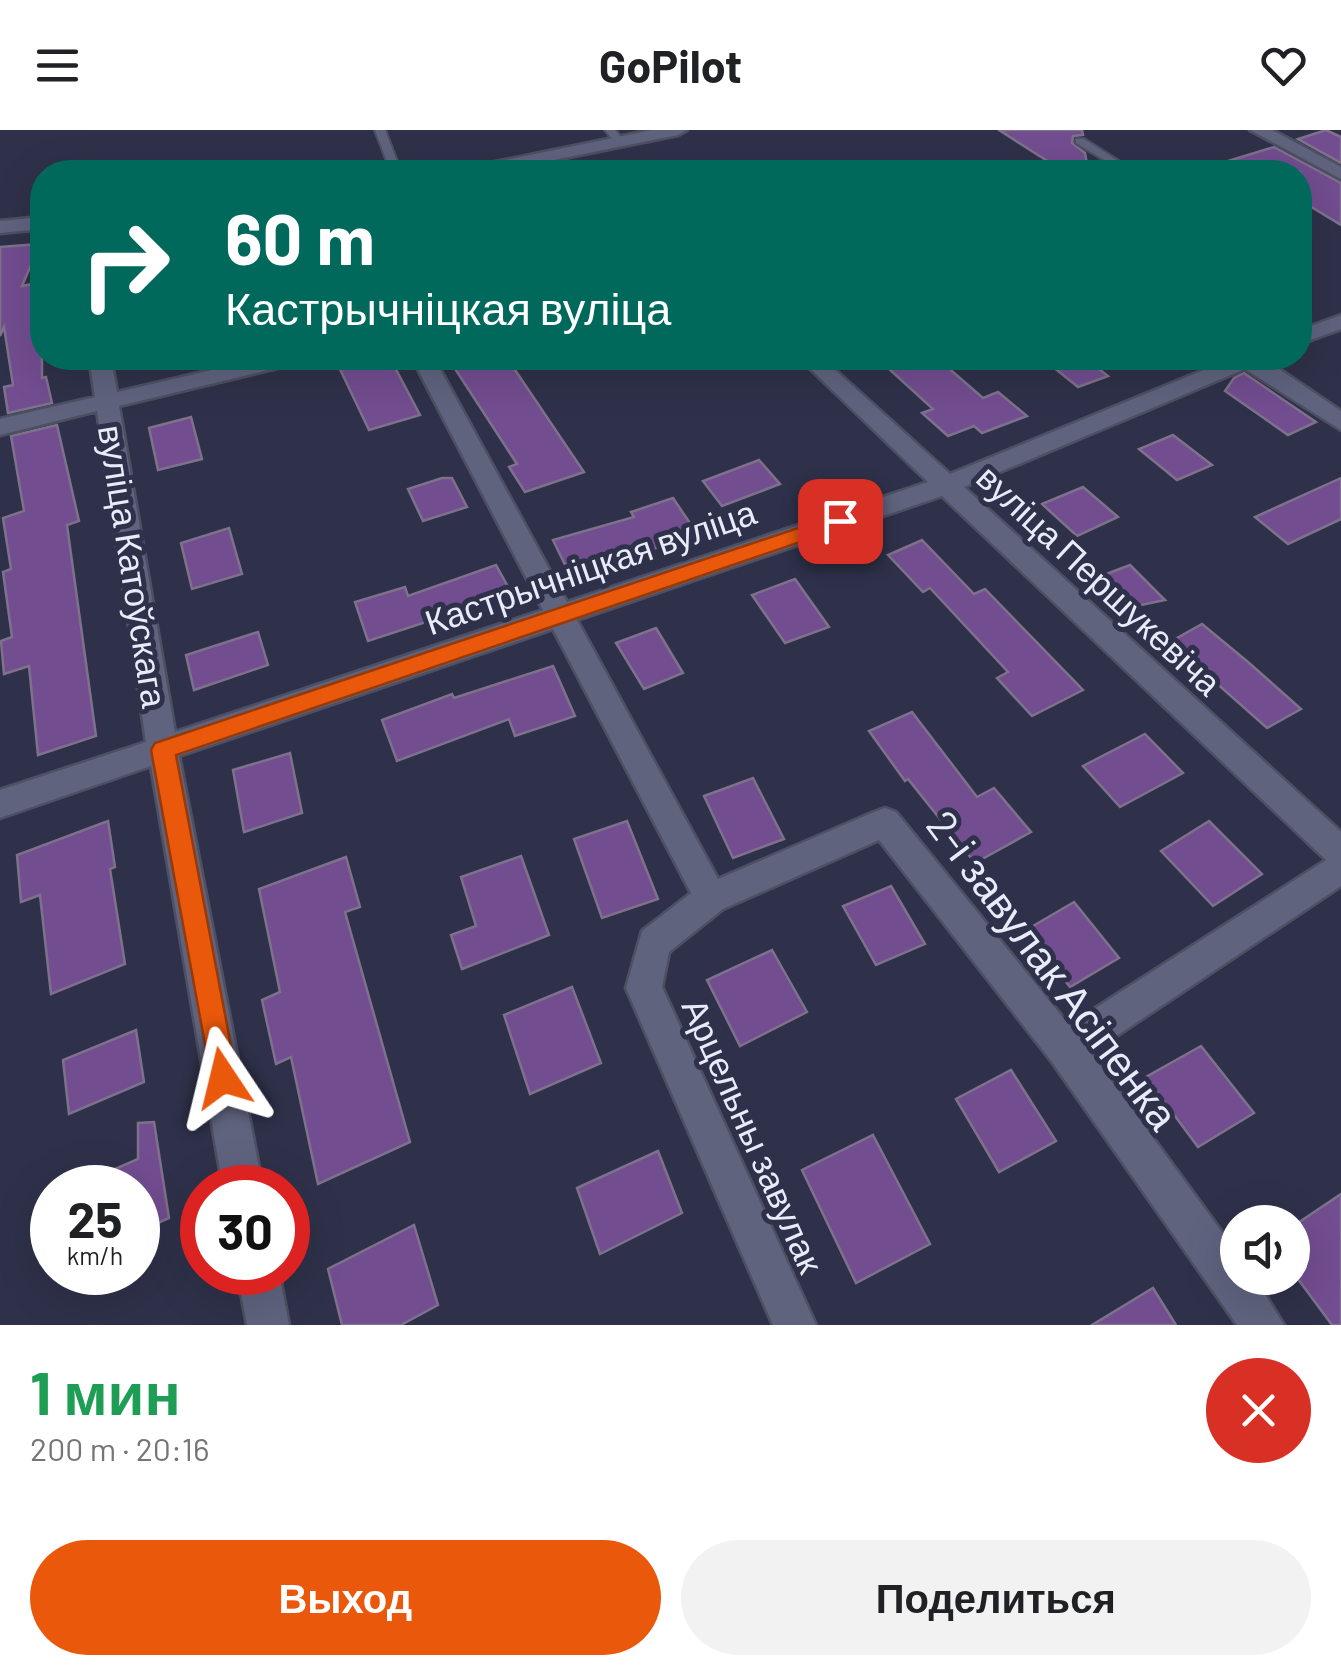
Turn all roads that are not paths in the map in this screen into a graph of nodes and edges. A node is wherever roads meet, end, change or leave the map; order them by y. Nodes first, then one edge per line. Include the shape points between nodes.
1 (380, 130) edge
2 (678, 130) edge
3 (1262, 130) edge
4 (615, 136) edge
5 (1080, 141) dead end
6 (391, 160) edge
7 (556, 160) edge
8 (1112, 160) edge
9 (1341, 174) edge
10 (30, 223) edge
11 (0, 227) edge
12 (1341, 321) edge
13 (1312, 333) edge
14 (102, 370) edge
15 (239, 370) edge
16 (429, 370) edge
17 (823, 370) edge
18 (1219, 370) edge
19 (1265, 370) edge
20 (107, 401) junction
21 (1341, 422) edge
22 (0, 426) edge
23 (944, 486) junction
24 (562, 615) junction
25 (163, 750) junction
26 (0, 804) edge
27 (1341, 853) edge
28 (1341, 868) edge
29 (711, 898) junction
30 (1065, 1049) junction
31 (239, 1165) edge
32 (262, 1295) edge
33 (268, 1325) edge
34 (795, 1325) edge
35 (1262, 1325) edge

1 - 6 lane
2 - 4 street
3 - 9 street
4 - 7 street via 598,154
5 - 8 lane
10 - 11 street
12 - 13 street
14 - 20 street, вуліца Катоўскага
15 - 20 street
16 - 24 street
17 - 23 street, вуліца Першукевіча
18 - 23 street, Кастрычніцкая вуліца
19 - 21 street
20 - 22 street
20 - 25 street, вуліца Катоўскага
23 - 24 street, Кастрычніцкая вуліца
23 - 27 street, вуліца Першукевіча
24 - 25 street, Кастрычніцкая вуліца
24 - 29 street
25 - 26 street, Кастрычніцкая вуліца
25 - 31 street, вуліца Катоўскага
28 - 30 street
29 - 30 street, 2-і завулак Асіпенка via 885,822
29 - 34 street, Арцельны завулак via 654,942 644,988
30 - 35 street, 2-і завулак Асіпенка
32 - 33 street

